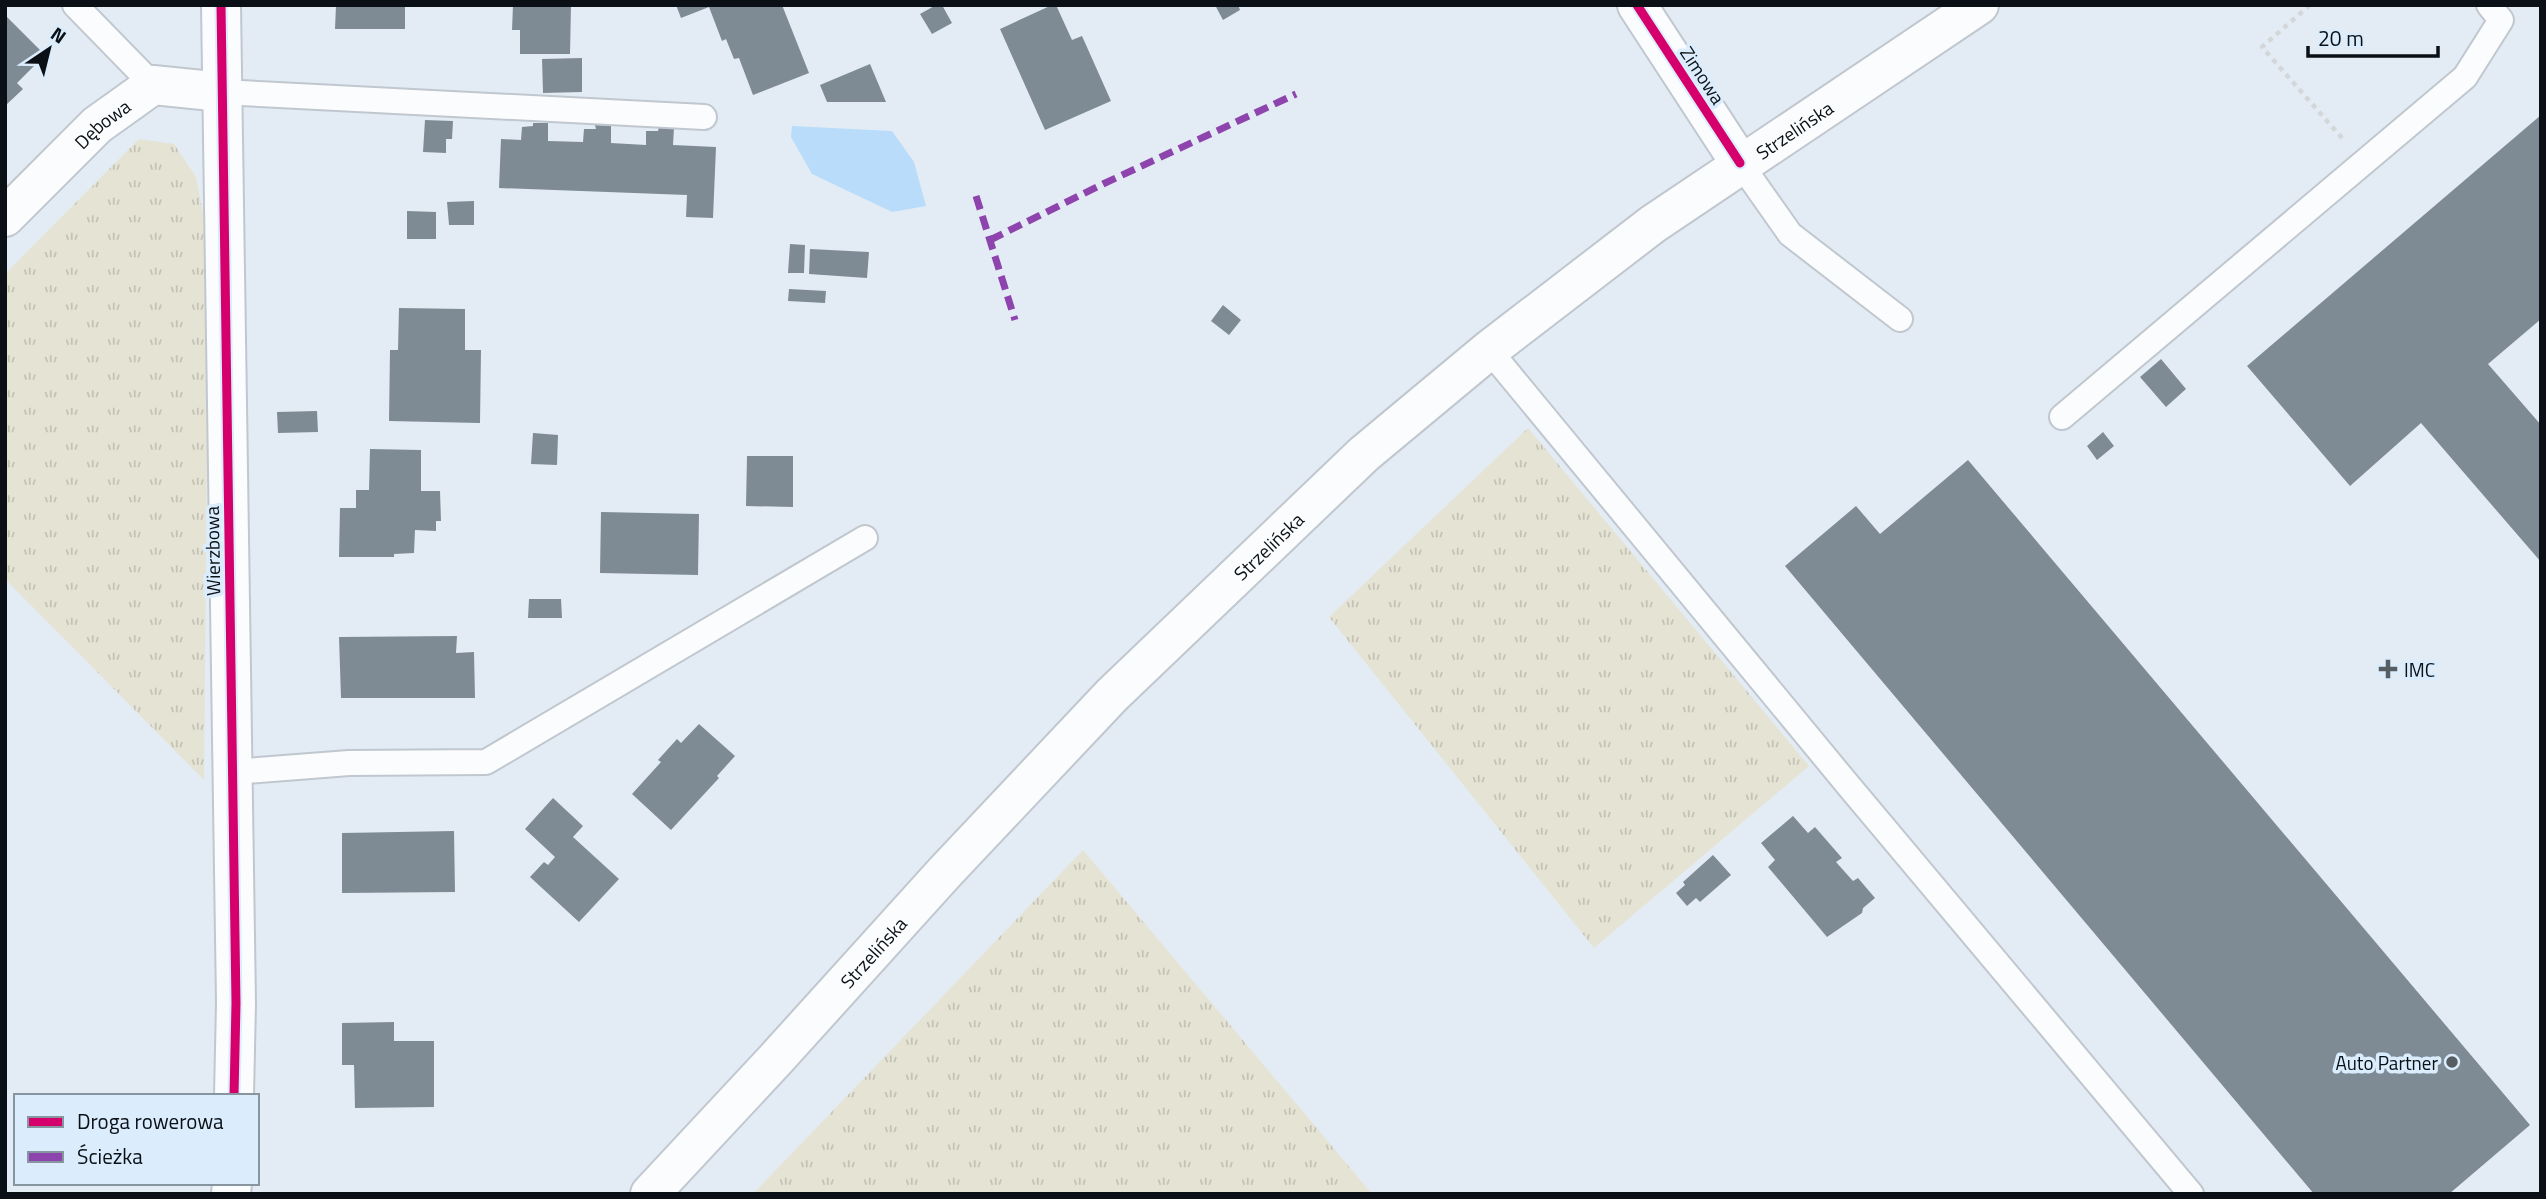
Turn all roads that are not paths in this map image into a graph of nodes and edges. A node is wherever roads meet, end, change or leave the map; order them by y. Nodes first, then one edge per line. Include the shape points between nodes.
1 (75, 5) edge
2 (221, 5) edge
3 (1637, 5) edge
4 (1979, 5) edge
5 (2489, 5) edge
6 (153, 85) junction
7 (222, 92) junction
8 (704, 117) dead end
9 (1740, 163) junction
10 (5, 218) edge
11 (1900, 319) dead end
12 (1489, 350) junction
13 (2062, 417) dead end
14 (865, 538) dead end
15 (233, 772) junction
16 (234, 1094) edge
17 (650, 1194) edge
18 (2191, 1194) edge

1 - 6 lane
2 - 7 main road, Wierzbowa
3 - 9 main road, Zimowa
4 - 9 main road, Strzelińska
5 - 13 lane via 2501,20 2465,77
6 - 7 main road
6 - 10 main road, Dębowa via 97,125
7 - 8 lane
7 - 15 main road, Wierzbowa
9 - 11 lane via 1790,234
9 - 12 main road, Strzelińska
12 - 17 main road, Strzelińska via 1364,454 1112,695
12 - 18 lane
14 - 15 lane via 486,762 349,763
15 - 16 main road, Wierzbowa

